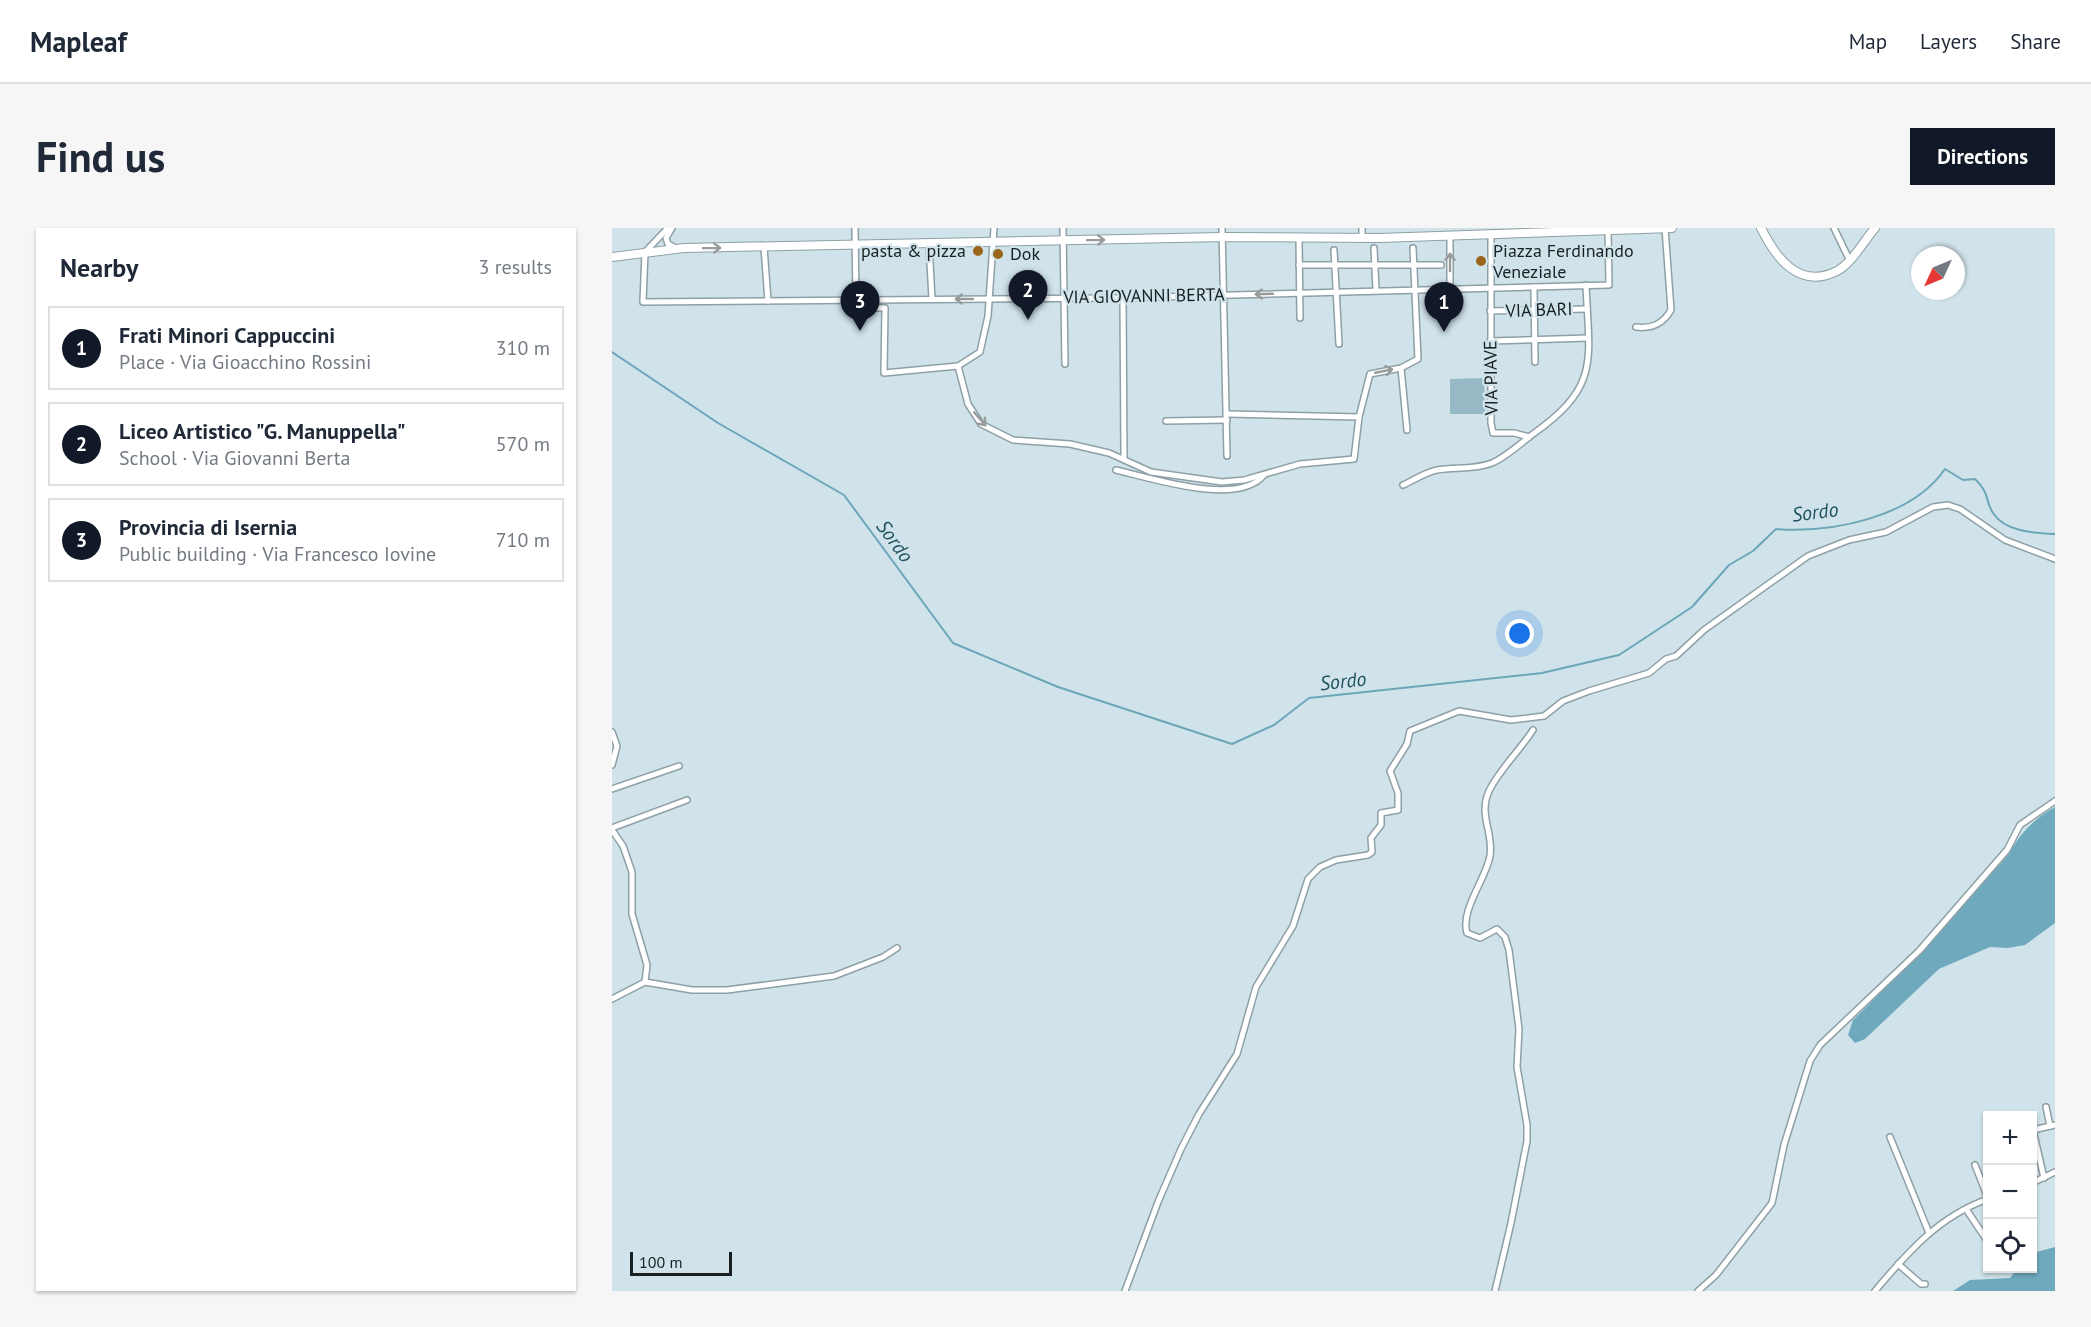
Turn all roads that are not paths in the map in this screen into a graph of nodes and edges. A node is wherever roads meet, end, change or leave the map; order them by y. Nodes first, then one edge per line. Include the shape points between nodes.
1 (668, 228) edge
2 (672, 228) edge
3 (855, 228) edge
4 (994, 228) edge
5 (1063, 228) edge
6 (1362, 228) edge
7 (1665, 228) edge
8 (1672, 228) edge
9 (1761, 228) edge
10 (1834, 228) edge
11 (1875, 228) edge
12 (1608, 229) edge
13 (1467, 231) edge
14 (1222, 232) edge
15 (1250, 233) edge
16 (1491, 234) junction
17 (1450, 235) junction
18 (1299, 238) junction
19 (1362, 238) junction
20 (1063, 241) junction
21 (993, 242) junction
22 (929, 244) junction
23 (856, 245) junction
24 (764, 247) junction
25 (684, 248) junction
26 (1374, 248) dead end
27 (1413, 248) dead end
28 (1334, 250) dead end
29 (645, 252) junction
30 (612, 257) edge
31 (1849, 259) junction
32 (1299, 265) junction
33 (1335, 265) junction
34 (1375, 265) junction
35 (1414, 265) junction
36 (1440, 265) dead end
37 (1586, 285) junction
38 (1534, 287) junction
39 (1450, 288) junction
40 (1490, 288) junction
41 (1416, 289) junction
42 (1376, 290) junction
43 (1337, 291) junction
44 (1300, 292) junction
45 (1223, 295) junction
46 (1064, 298) junction
47 (1123, 298) junction
48 (856, 299) junction
49 (866, 299) junction
50 (932, 299) junction
51 (989, 299) junction
52 (768, 301) junction
53 (1587, 309) junction
54 (1534, 310) junction
55 (1490, 311) junction
56 (1300, 318) dead end
57 (1636, 327) dead end
58 (1588, 338) junction
59 (1534, 339) junction
60 (1491, 341) junction
61 (1339, 344) dead end
62 (1534, 362) dead end
63 (1065, 364) dead end
64 (958, 366) junction
65 (1401, 368) junction
66 (1227, 417) junction
67 (1359, 417) junction
68 (1166, 421) dead end
69 (1407, 430) dead end
70 (1529, 437) junction
71 (1227, 456) dead end
72 (1124, 458) junction
73 (1116, 470) dead end
74 (1264, 475) junction
75 (1403, 485) dead end
76 (2055, 559) edge
77 (1533, 730) dead end
78 (612, 732) edge
79 (612, 765) edge
80 (678, 766) dead end
81 (612, 789) edge
82 (687, 800) dead end
83 (2055, 801) edge
84 (612, 829) edge
85 (897, 948) dead end
86 (645, 982) junction
87 (612, 999) edge
88 (2046, 1107) dead end
89 (2052, 1125) edge
90 (1890, 1137) dead end
91 (1975, 1165) dead end
92 (2055, 1172) edge
93 (2044, 1178) junction
94 (1983, 1181) edge
95 (2037, 1181) edge
96 (1983, 1200) edge
97 (1966, 1209) junction
98 (1929, 1233) junction
99 (1983, 1234) edge
100 (1898, 1264) junction
101 (1925, 1284) dead end
102 (1125, 1291) edge
103 (1494, 1291) edge
104 (1698, 1291) edge
105 (1875, 1291) edge

1 - 29 street
2 - 25 street via 666,238 668,244
3 - 23 street
4 - 21 street
5 - 20 street
6 - 19 street
7 - 8 main road
7 - 12 main road
7 - 57 street via 1671,310 1666,320 1648,329
9 - 31 main road via 1784,264 1809,276 1839,270
10 - 31 street
11 - 31 main road
12 - 16 main road
12 - 37 street, VIA GIOVANNI BERTA via 1609,285
13 - 16 main road
13 - 17 main road
14 - 15 main road
20 -> 14 main road
14 - 45 street
15 - 18 main road
16 - 40 street, VIA PIAVE
17 - 19 main road
39 -> 17 street
18 - 19 main road
18 - 32 street
20 - 21 main road
20 - 46 street
21 - 22 main road
21 - 51 street
22 - 23 main road
22 - 50 street
23 - 24 main road
23 - 48 street
25 -> 24 main road
24 - 52 street
25 - 29 main road
26 - 34 street
27 - 35 street
28 - 33 street
29 - 30 main road
29 - 52 street, VIA GIOVANNI BERTA via 643,302
32 - 33 street
32 - 44 street
33 - 34 street
33 - 43 street
34 - 35 street
34 - 42 street
35 - 36 street
35 - 41 street
37 - 38 street, VIA GIOVANNI BERTA
37 - 53 street
38 - 40 street, VIA GIOVANNI BERTA
38 - 54 street
39 - 40 street, VIA GIOVANNI BERTA
39 - 41 street, VIA GIOVANNI BERTA
40 - 55 street, VIA PIAVE
41 - 42 street, VIA GIOVANNI BERTA
41 - 65 street via 1420,352 1414,363
42 - 43 street, VIA GIOVANNI BERTA
43 - 44 street, VIA GIOVANNI BERTA
43 - 61 street
44 -> 45 street, VIA GIOVANNI BERTA
44 - 56 street
45 - 47 street, VIA GIOVANNI BERTA
45 - 66 street
46 - 47 street, VIA GIOVANNI BERTA
46 - 51 street, VIA GIOVANNI BERTA
46 - 63 street
47 - 72 street
48 - 49 street, VIA GIOVANNI BERTA
48 - 52 street, VIA GIOVANNI BERTA
49 - 50 street, VIA GIOVANNI BERTA
49 - 64 street via 866,308 885,308 884,373
51 -> 50 street, VIA GIOVANNI BERTA
51 - 64 street via 980,352
53 - 54 street, VIA BARI
53 - 58 street
54 - 55 street, VIA BARI
54 - 59 street
55 - 60 street, VIA PIAVE
58 - 59 street
58 - 70 street via 1586,376 1581,389 1553,420
59 - 60 street
59 - 62 street
60 - 70 street, VIA PIAVE via 1493,433
64 -> 72 street via 968,404 981,423 999,435 1013,440 1051,441
67 -> 65 street via 1370,374
65 - 69 street
66 - 67 street
66 - 68 street
66 - 71 street
67 - 74 street via 1354,459 1300,464
70 - 75 street via 1493,463 1436,470
72 - 74 street via 1151,472 1206,480 1244,480
73 - 74 street via 1208,491 1226,491 1259,481
76 - 102 street via 2005,540 1960,509 1948,505 1933,507 1887,532 1849,540 1808,556 1649,673 1563,701 1544,716 1511,720 1459,711 1414,728 1390,771 1398,793 1398,810 1381,813 1381,825 1371,838 1372,852 1336,860 1320,867 1308,879 1293,926 1256,987 1237,1054 1181,1149
77 - 103 street via 1488,794 1483,814 1491,842 1490,857 1476,888 1466,926 1467,933 1480,938 1497,929 1508,942 1519,1029 1517,1067 1527,1125 1526,1152
78 - 79 street via 617,746
80 - 81 street
82 - 84 street
83 - 104 street via 2020,825 2007,850 1919,951 1816,1051 1784,1145 1772,1203 1716,1275
84 - 86 street via 632,872 632,914 647,965
85 - 86 street via 834,976 727,990 692,990
86 - 87 street
88 - 89 street
89 - 93 street via 2033,1130
90 - 98 street
91 - 94 street
92 - 93 street
93 - 95 street
96 - 97 street
97 - 98 street
97 - 99 street
98 - 100 street
100 - 101 street
100 - 105 street

